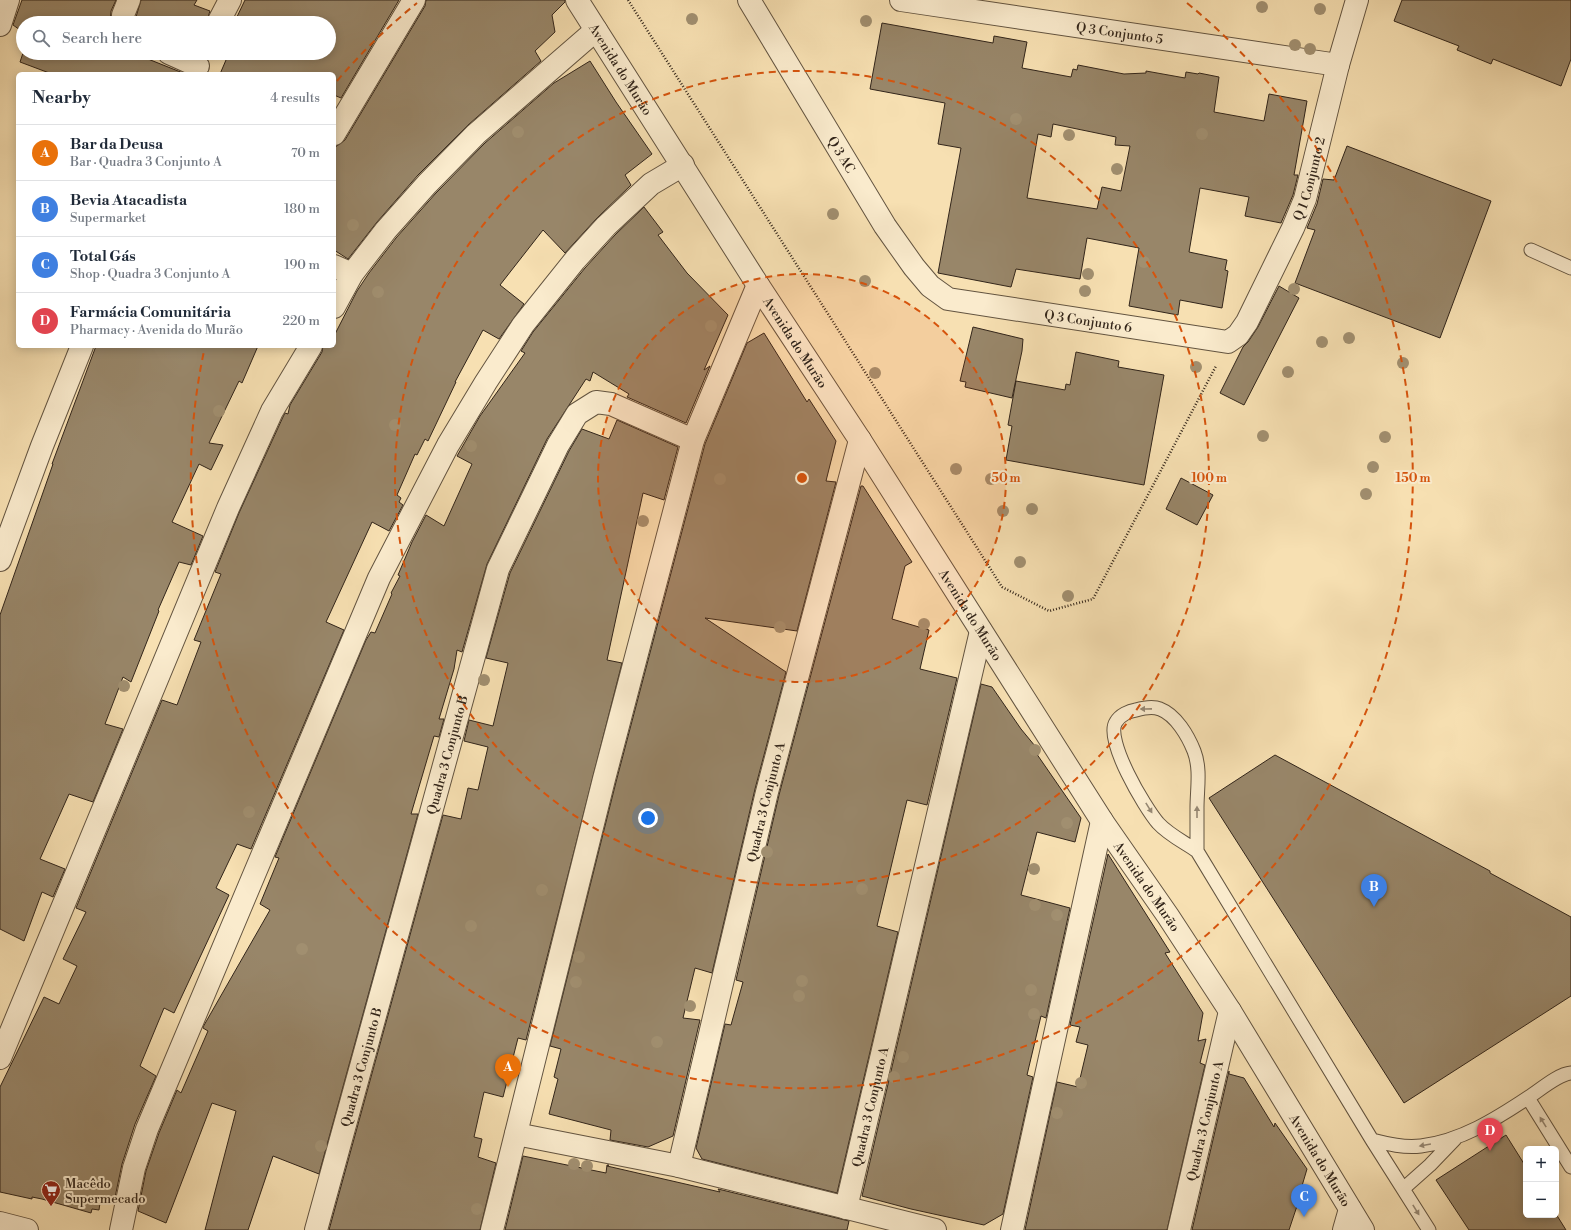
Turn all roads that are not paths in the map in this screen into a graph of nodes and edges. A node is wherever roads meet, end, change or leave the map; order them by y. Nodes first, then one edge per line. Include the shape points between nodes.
1 (8, 0) edge
2 (129, 0) edge
3 (230, 0) edge
4 (414, 0) edge
5 (577, 0) edge
6 (749, 0) edge
7 (901, 0) edge
8 (1357, 0) edge
9 (123, 16) edge
10 (222, 16) edge
11 (0, 25) edge
12 (596, 30) junction
13 (187, 60) edge
14 (198, 64) edge
15 (1338, 65) junction
16 (336, 131) edge
17 (683, 166) junction
18 (1531, 250) dead end
19 (1571, 268) edge
20 (343, 270) edge
21 (758, 285) junction
22 (336, 299) edge
23 (948, 299) joint
24 (1228, 342) joint
25 (81, 348) edge
26 (310, 348) edge
27 (693, 440) junction
28 (860, 440) junction
29 (0, 560) edge
30 (981, 631) junction
31 (1102, 821) junction
32 (1197, 851) junction
33 (1230, 1011) junction
34 (0, 1058) edge
35 (1571, 1072) edge
36 (1528, 1098) junction
37 (516, 1134) junction
38 (1455, 1139) junction
39 (1372, 1140) junction
40 (679, 1166) junction
41 (1571, 1167) edge
42 (1403, 1189) junction
43 (846, 1208) junction
44 (1350, 1209) junction
45 (0, 1223) edge
46 (27, 1230) edge
47 (121, 1230) edge
48 (316, 1230) edge
49 (492, 1230) edge
50 (935, 1230) edge
51 (1012, 1230) edge
52 (1179, 1230) edge
53 (1344, 1230) edge
54 (1363, 1230) edge
55 (1428, 1230) edge

1 - 11 street
2 - 9 street
3 - 10 street
4 - 16 street
5 - 12 street, Avenida do Murão
6 - 23 street, Q 3 AC via 885,226 930,286
7 - 15 street, Q 3 Conjunto 5
8 - 15 street, Q 1 Conjunto 2
12 - 17 street, Avenida do Murão
12 - 20 street via 476,134 386,230
13 - 14 street
15 - 24 street, Q 1 Conjunto 2 via 1294,228 1247,322 1238,335
17 - 21 street, Avenida do Murão
17 - 47 street via 651,184 606,226 575,260 523,325 448,445 379,578 147,1129 134,1168
18 - 19 lane
20 - 22 street
21 - 27 street
21 - 28 street, Avenida do Murão
23 - 24 street, Q 3 Conjunto 6
25 - 29 street
26 - 34 street via 272,411 228,508
27 - 37 street via 604,779
27 - 48 street, Quadra 3 Conjunto B via 612,404 596,402 577,414 558,445 514,535 498,569 487,606
28 - 30 street, Avenida do Murão
28 - 40 street, Quadra 3 Conjunto A via 767,792
30 - 31 street, Avenida do Murão
30 - 43 street, Quadra 3 Conjunto A
31 - 33 street, Avenida do Murão
31 - 51 street
32 -> 32 lane via 1199,779 1194,752 1183,729 1160,709 1144,708 1127,712 1116,722 1113,733 1119,755 1131,779 1157,822 1170,834
32 - 39 lane
33 - 44 street, Avenida do Murão
33 - 52 street, Quadra 3 Conjunto A
35 - 36 lane
36 - 38 lane via 1496,1119
41 -> 36 lane
37 - 40 street
37 - 49 street
38 -> 39 lane via 1420,1146 1394,1145
38 - 42 lane
39 - 42 lane
40 - 43 street
42 -> 55 lane
43 - 50 street
44 - 53 street
44 - 54 street, Avenida do Murão
45 - 46 street

